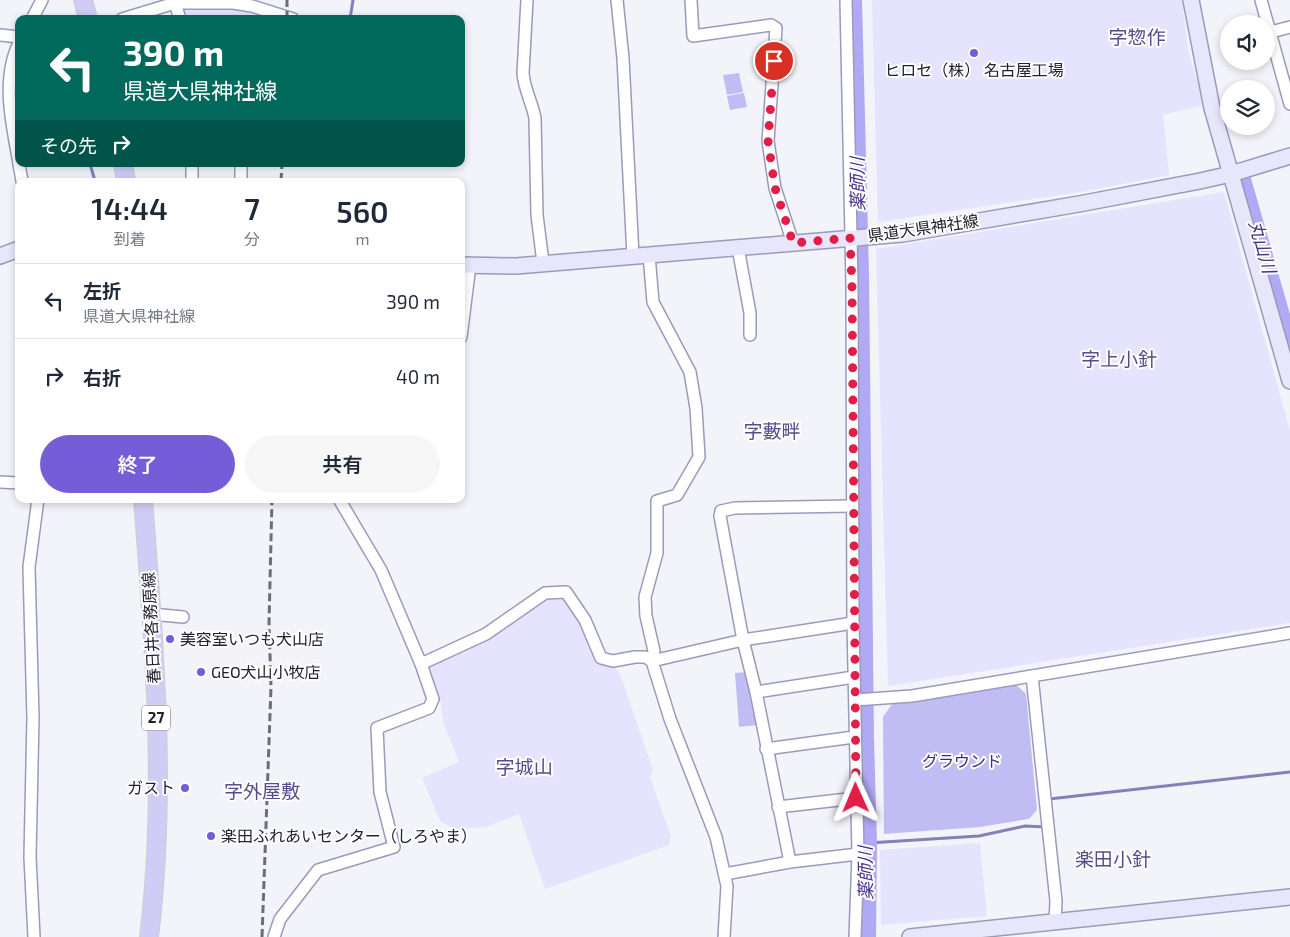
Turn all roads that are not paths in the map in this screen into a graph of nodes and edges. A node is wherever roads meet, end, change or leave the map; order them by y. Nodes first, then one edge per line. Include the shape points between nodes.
1 (42, 0) edge
2 (83, 0) edge
3 (527, 0) edge
4 (617, 0) edge
5 (691, 0) edge
6 (846, 0) edge
7 (1191, 0) edge
8 (1261, 0) edge
9 (174, 1) edge
10 (34, 15) edge
11 (87, 15) edge
12 (134, 15) edge
13 (179, 15) edge
14 (280, 15) edge
15 (1266, 15) edge
16 (1290, 27) edge
17 (1275, 31) edge
18 (0, 35) edge
19 (15, 37) edge
20 (1275, 47) edge
21 (15, 50) edge
22 (1290, 104) edge
23 (15, 129) edge
24 (1290, 156) edge
25 (1230, 174) junction
26 (850, 238) junction
27 (793, 243) junction
28 (738, 248) junction
29 (15, 250) edge
30 (649, 255) junction
31 (0, 256) edge
32 (633, 256) junction
33 (543, 264) junction
34 (466, 265) edge
35 (465, 279) edge
36 (750, 334) dead end
37 (1290, 381) edge
38 (0, 482) edge
39 (15, 483) edge
40 (37, 503) edge
41 (143, 503) edge
42 (341, 503) edge
43 (852, 506) junction
44 (151, 614) junction
45 (183, 617) dead end
46 (853, 622) junction
47 (1290, 633) edge
48 (742, 640) junction
49 (652, 661) junction
50 (421, 664) junction
51 (1032, 676) junction
52 (854, 677) junction
53 (756, 692) junction
54 (857, 700) junction
55 (854, 737) junction
56 (766, 749) junction
57 (856, 798) junction
58 (778, 807) junction
59 (858, 854) junction
60 (790, 862) junction
61 (725, 874) junction
62 (1290, 897) edge
63 (1055, 923) junction
64 (34, 937) edge
65 (149, 937) edge
66 (274, 937) edge
67 (724, 937) edge
68 (855, 937) edge
69 (910, 937) edge

1 - 10 street
2 - 11 main road
3 - 33 street via 523,73 535,118 537,207
4 - 32 street
5 - 27 street via 693,36 771,25 776,28 768,141 777,196
6 - 26 street
7 - 25 main road via 1212,108
8 - 15 street
9 - 12 street
9 - 13 street
9 - 14 street via 233,3
16 - 17 street
18 - 19 street
20 - 22 street
21 - 23 street via 9,78
24 - 25 main road, 県道大県神社線
25 - 26 main road, 県道大県神社線 via 1070,206 903,234
25 - 37 main road
26 - 27 main road, 県道大県神社線
26 - 43 street
27 - 28 main road, 県道大県神社線
28 - 30 main road, 県道大県神社線
28 - 36 street via 750,313
29 - 31 main road
30 - 32 main road, 県道大県神社線
30 - 49 street via 653,302 690,372 699,457 677,495 657,502 657,553 645,597 654,651
32 - 33 main road, 県道大県神社線
33 - 34 main road, 県道大県神社線
34 - 35 street
38 - 39 street
40 - 64 street via 29,567 33,718 30,857
41 - 44 main road, 春日井各務原線 / 27
42 - 50 street via 381,570
43 - 46 street
43 - 48 street via 770,506 721,512
44 - 45 street
44 - 65 main road, 春日井各務原線 / 27 via 159,811
46 - 48 street
46 - 52 street
47 - 51 street
48 - 49 street
48 - 53 street
49 - 50 street via 645,657 613,661 601,658 585,620 566,592 546,593 486,634
49 - 61 street via 670,719 710,818
50 - 66 street via 433,699 430,708 377,728 380,792 394,847 318,870 280,919
51 - 54 street
51 - 63 street via 1056,902
52 - 53 street
52 - 54 street
53 - 56 street
54 - 55 street
55 - 56 street
55 - 57 street
56 - 58 street
57 - 58 street
57 - 59 street
58 - 60 street
59 - 60 street
59 - 68 street
60 - 61 street
61 - 67 street
62 - 63 main road
63 - 69 main road

